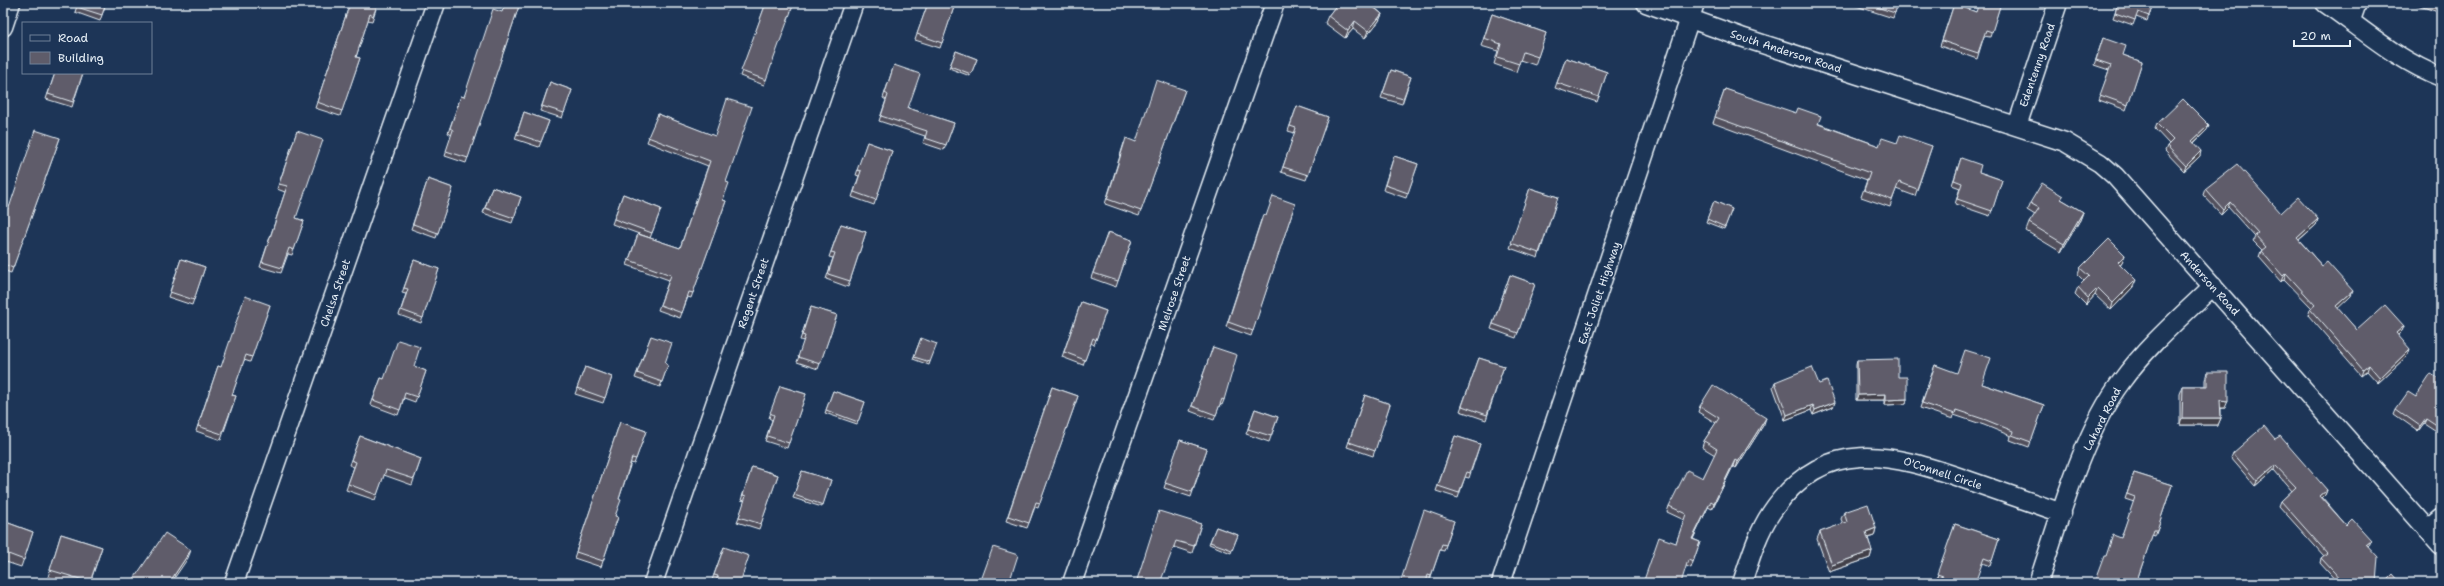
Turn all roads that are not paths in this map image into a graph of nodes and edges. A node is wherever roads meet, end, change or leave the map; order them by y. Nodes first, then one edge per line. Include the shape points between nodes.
1 (11, 3) edge
2 (436, 3) edge
3 (854, 3) edge
4 (1275, 3) edge
5 (1646, 3) edge
6 (2058, 3) edge
7 (2325, 3) edge
8 (2357, 3) edge
9 (1692, 10) edge
10 (2351, 20) junction
11 (3, 27) edge
12 (2441, 77) edge
13 (1926, 97) joint
14 (2017, 126) junction
15 (2213, 286) junction
16 (2062, 513) junction
17 (2441, 518) edge
18 (2428, 530) junction
19 (2441, 545) edge
20 (234, 583) edge
21 (653, 583) edge
22 (1072, 583) edge
23 (1501, 583) edge
24 (1742, 583) edge
25 (2038, 583) edge

1 - 11 street
2 - 20 street, Chelsa Street
3 - 21 street, Regent Street
4 - 22 street, Melrose Street
5 - 9 street, South Anderson Road
6 - 14 street, Edentenny Road
7 - 10 street
8 - 10 street
9 - 13 street, South Anderson Road via 1741,37
9 - 23 street, East Joliet Highway
10 - 12 street via 2404,59
13 - 14 street, Anderson Road
14 - 15 street, Anderson Road via 2065,142 2100,163 2115,176
15 - 16 street, Lahard Road via 2157,341 2121,382 2095,427
15 - 18 street, Anderson Road
16 - 24 street, O'Connell Circle via 1905,460 1875,457 1839,461 1803,479 1772,513 1759,535
16 - 25 street, Lahard Road
17 - 18 street
18 - 19 street, Anderson Road

